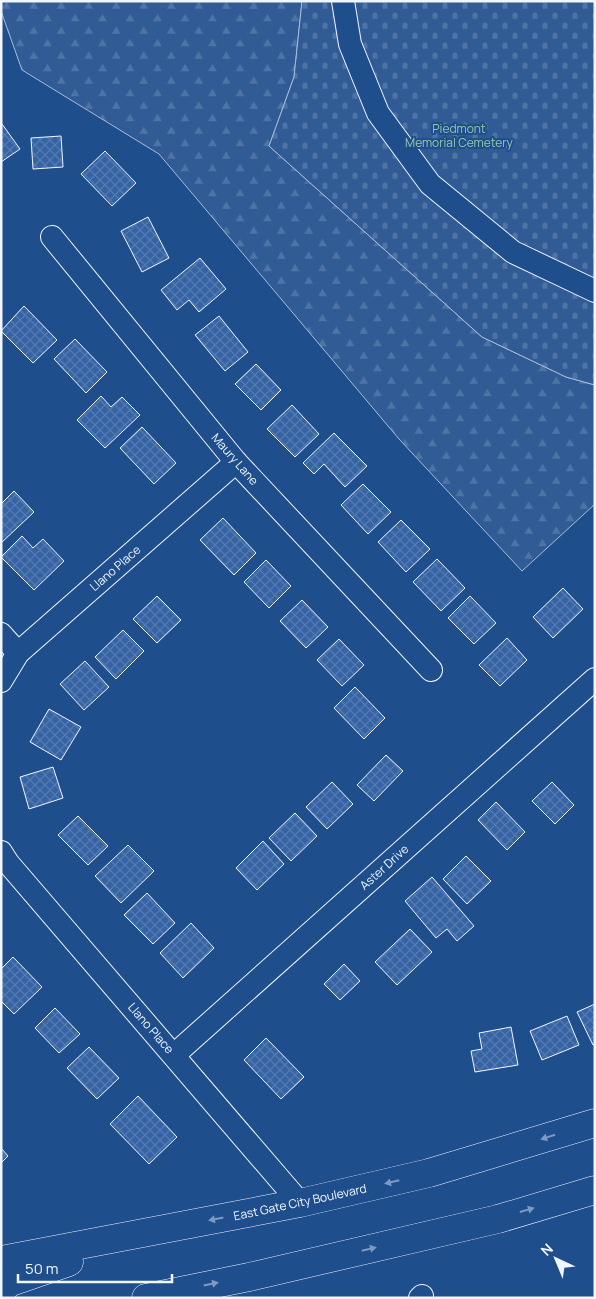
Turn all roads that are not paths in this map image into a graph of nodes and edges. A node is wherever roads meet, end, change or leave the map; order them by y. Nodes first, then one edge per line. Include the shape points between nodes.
1 (343, 1) edge
2 (52, 237) dead end
3 (595, 291) edge
4 (236, 462) junction
5 (1, 634) edge
6 (18, 653) junction
7 (431, 670) dead end
8 (595, 679) edge
9 (1, 681) edge
10 (1, 852) edge
11 (174, 1055) junction
12 (595, 1123) edge
13 (595, 1190) edge
14 (300, 1203) junction
15 (140, 1234) junction
16 (1, 1260) edge
17 (1, 1292) edge
18 (146, 1298) edge

1 - 3 street via 350,44 378,113 430,184 513,252
2 - 4 street, Maury Lane
4 - 6 street, Llano Place
4 - 7 street, Maury Lane
5 - 6 street
6 - 9 street, Llano Place
8 - 11 street, Aster Drive
10 - 11 street, Llano Place
11 - 14 street, Llano Place
12 -> 14 main road, East Gate City Boulevard via 429,1173
18 -> 13 main road via 498,1219
14 -> 15 main road, East Gate City Boulevard
15 - 16 main road, East Gate City Boulevard
15 - 17 main road via 8,1283

